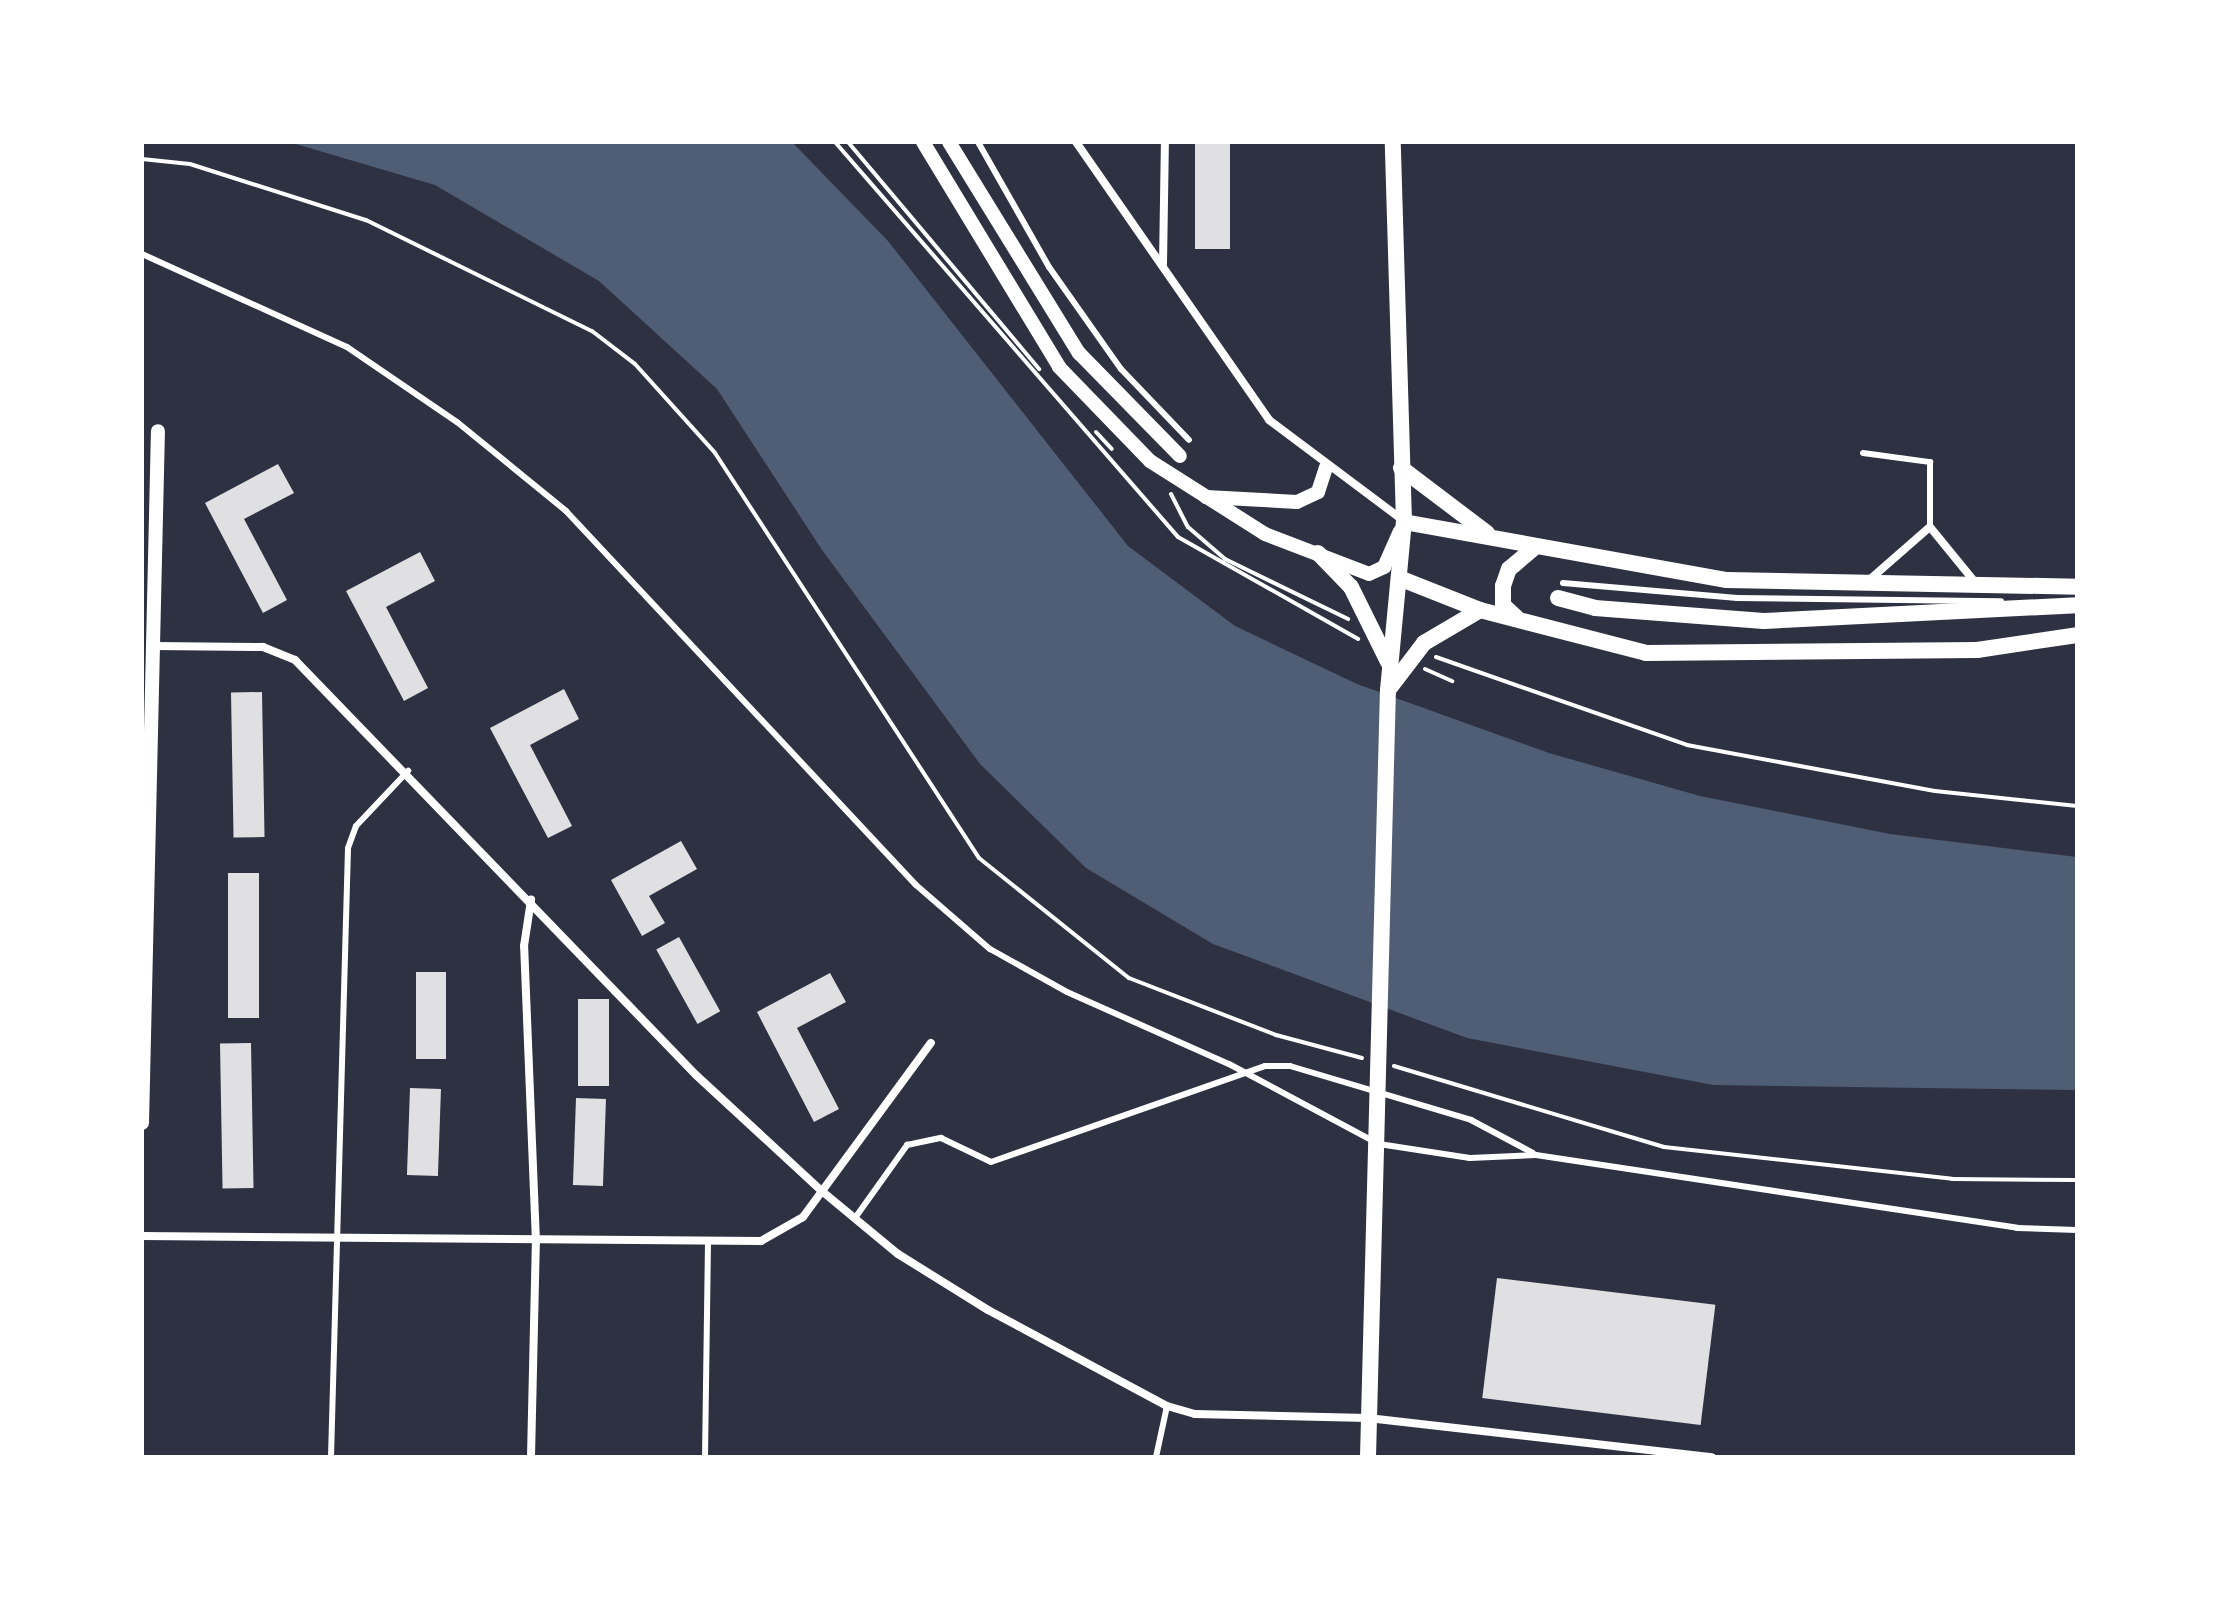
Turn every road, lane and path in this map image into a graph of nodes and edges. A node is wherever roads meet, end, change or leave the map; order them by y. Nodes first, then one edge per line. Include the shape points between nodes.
1 (923, 142) edge
2 (949, 142) edge
3 (978, 142) edge
4 (1076, 142) edge
5 (1165, 142) edge
6 (1393, 142) edge
7 (142, 159) edge
8 (142, 254) edge
9 (1163, 264) junction
10 (158, 431) dead end
11 (1189, 440) dead end
12 (1863, 453) dead end
13 (1180, 456) dead end
14 (1326, 467) junction
15 (1401, 468) junction
16 (1202, 497) junction
17 (1404, 522) junction
18 (1930, 527) junction
19 (1496, 537) junction
20 (1532, 550) junction
21 (1318, 553) junction
22 (1399, 578) junction
23 (1974, 581) junction
24 (1866, 583) junction
25 (2077, 587) edge
26 (1560, 591) dead end
27 (2077, 603) edge
28 (1480, 610) junction
29 (1518, 619) junction
30 (2077, 635) edge
31 (153, 646) junction
32 (1391, 670) junction
33 (1388, 690) junction
34 (408, 771) junction
35 (146, 816) edge
36 (531, 900) junction
37 (931, 1043) dead end
38 (1368, 1060) dead end
39 (1382, 1063) dead end
40 (1246, 1072) junction
41 (142, 1123) edge
42 (1379, 1144) junction
43 (1536, 1155) junction
44 (2077, 1180) edge
45 (823, 1192) junction
46 (855, 1218) junction
47 (2077, 1230) edge
48 (142, 1236) edge
49 (338, 1239) junction
50 (536, 1242) junction
51 (708, 1245) junction
52 (1167, 1406) junction
53 (1368, 1418) junction
54 (331, 1457) edge
55 (531, 1457) edge
56 (705, 1457) edge
57 (1156, 1457) edge
58 (1368, 1457) edge
59 (1712, 1457) edge

1 - 16 street via 1059,367 1103,419
2 - 13 street via 1079,353
3 - 11 lane via 1058,279 1121,369
4 - 9 street
5 - 9 street
6 - 15 main road
7 - 38 path via 190,164 366,220 592,331 635,364 715,453 950,818 990,868 1129,978 1276,1035
8 - 40 lane via 347,347 498,454 566,511 875,844 990,949
9 - 14 street via 1269,420
10 - 31 street
12 - 18 lane via 1930,462
14 - 16 street via 1318,492 1297,502
14 - 17 street
15 - 17 main road
15 - 19 main road
16 - 21 street via 1265,534
17 - 19 main road
17 - 21 street via 1378,573
17 - 22 main road
18 - 23 street
18 - 24 street
19 - 20 main road
20 - 24 main road via 1727,580
20 - 29 main road via 1503,586 1503,605
21 - 32 main road via 1351,587
22 - 28 main road
22 - 32 main road
23 - 24 main road
23 - 25 main road
26 - 27 main road via 1595,608 1764,621
28 - 29 main road
28 - 33 main road via 1424,643
29 - 30 main road via 1646,653 1977,650
31 - 34 street via 280,651
31 - 35 street
32 - 33 main road
33 - 42 main road
34 - 36 street
34 - 49 lane via 356,826 348,848
35 - 41 street
36 - 45 street via 696,1075
36 - 50 street via 524,946
37 - 45 street
39 - 44 path via 1664,1147 1952,1179
40 - 42 lane
40 - 43 lane via 1290,1066 1471,1120
40 - 46 lane via 991,1162 941,1138 907,1145
42 - 43 lane via 1470,1158
42 - 53 main road
43 - 47 lane via 2017,1228
45 - 46 street
45 - 51 street via 783,1232
46 - 52 street via 988,1310
48 - 49 street
49 - 50 street
49 - 54 lane
50 - 51 street
50 - 55 street
51 - 56 lane
52 - 53 street via 1195,1414
52 - 57 lane
53 - 58 main road
53 - 59 street

